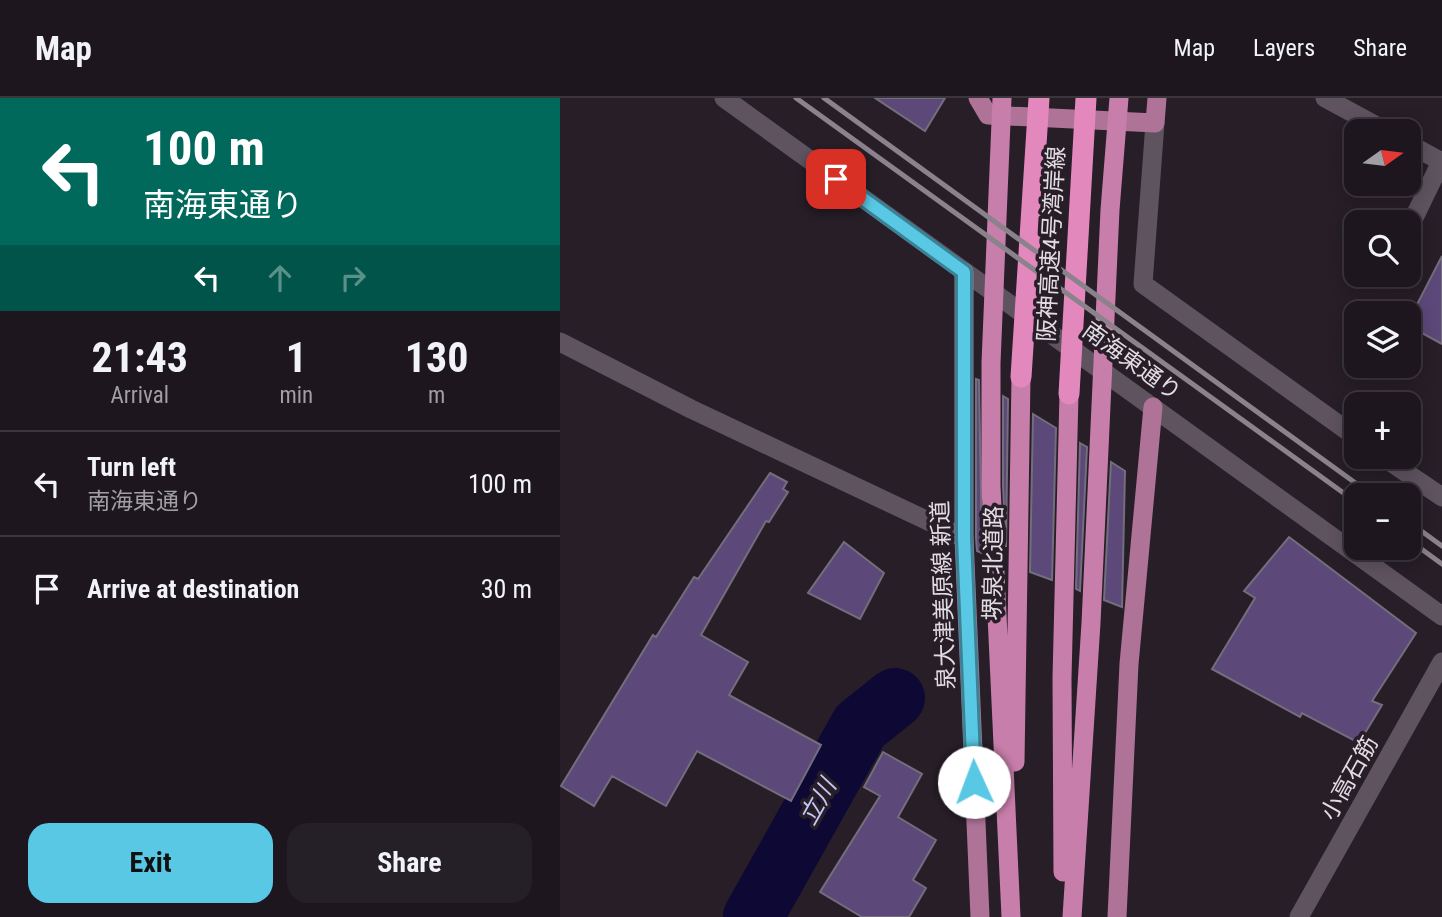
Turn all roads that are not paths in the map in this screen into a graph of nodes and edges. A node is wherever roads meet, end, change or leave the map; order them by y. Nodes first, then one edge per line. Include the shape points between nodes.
1 (724, 98) edge
2 (978, 98) edge
3 (1002, 98) edge
4 (1039, 98) edge
5 (1086, 98) edge
6 (1119, 98) edge
7 (1157, 98) edge
8 (1325, 98) edge
9 (1364, 119) edge
10 (1155, 122) junction
11 (1421, 151) edge
12 (1442, 162) edge
13 (1418, 210) edge
14 (964, 272) junction
15 (560, 342) edge
16 (1021, 377) joint
17 (1069, 394) joint
18 (1153, 407) junction
19 (1344, 429) edge
20 (1401, 469) edge
21 (1442, 497) edge
22 (964, 538) junction
23 (1442, 616) edge
24 (1442, 662) edge
25 (980, 917) edge
26 (1011, 917) edge
27 (1016, 917) edge
28 (1063, 917) edge
29 (1072, 917) edge
30 (1117, 917) edge
31 (1299, 917) edge

1 - 14 street, 南海東通り
2 - 10 main road via 988,115
3 - 26 highway via 991,486
4 - 16 highway, 阪神高速4号湾岸線
5 - 17 highway, 阪神高速4号湾岸線
6 - 29 highway
7 - 10 main road
8 - 9 street
10 - 19 street via 1143,284
11 - 12 street
12 - 13 street
14 - 18 street, 南海東通り
14 - 22 main road, 泉大津美原線 新道
15 - 22 street
16 - 27 highway, 堺泉北道路 via 1014,673
17 - 28 highway via 1062,678
18 - 23 street, 南海東通り
18 - 30 main road via 1129,664
20 - 21 street
22 - 25 main road, 泉大津美原線 新道
24 - 31 street, 小高石筋

